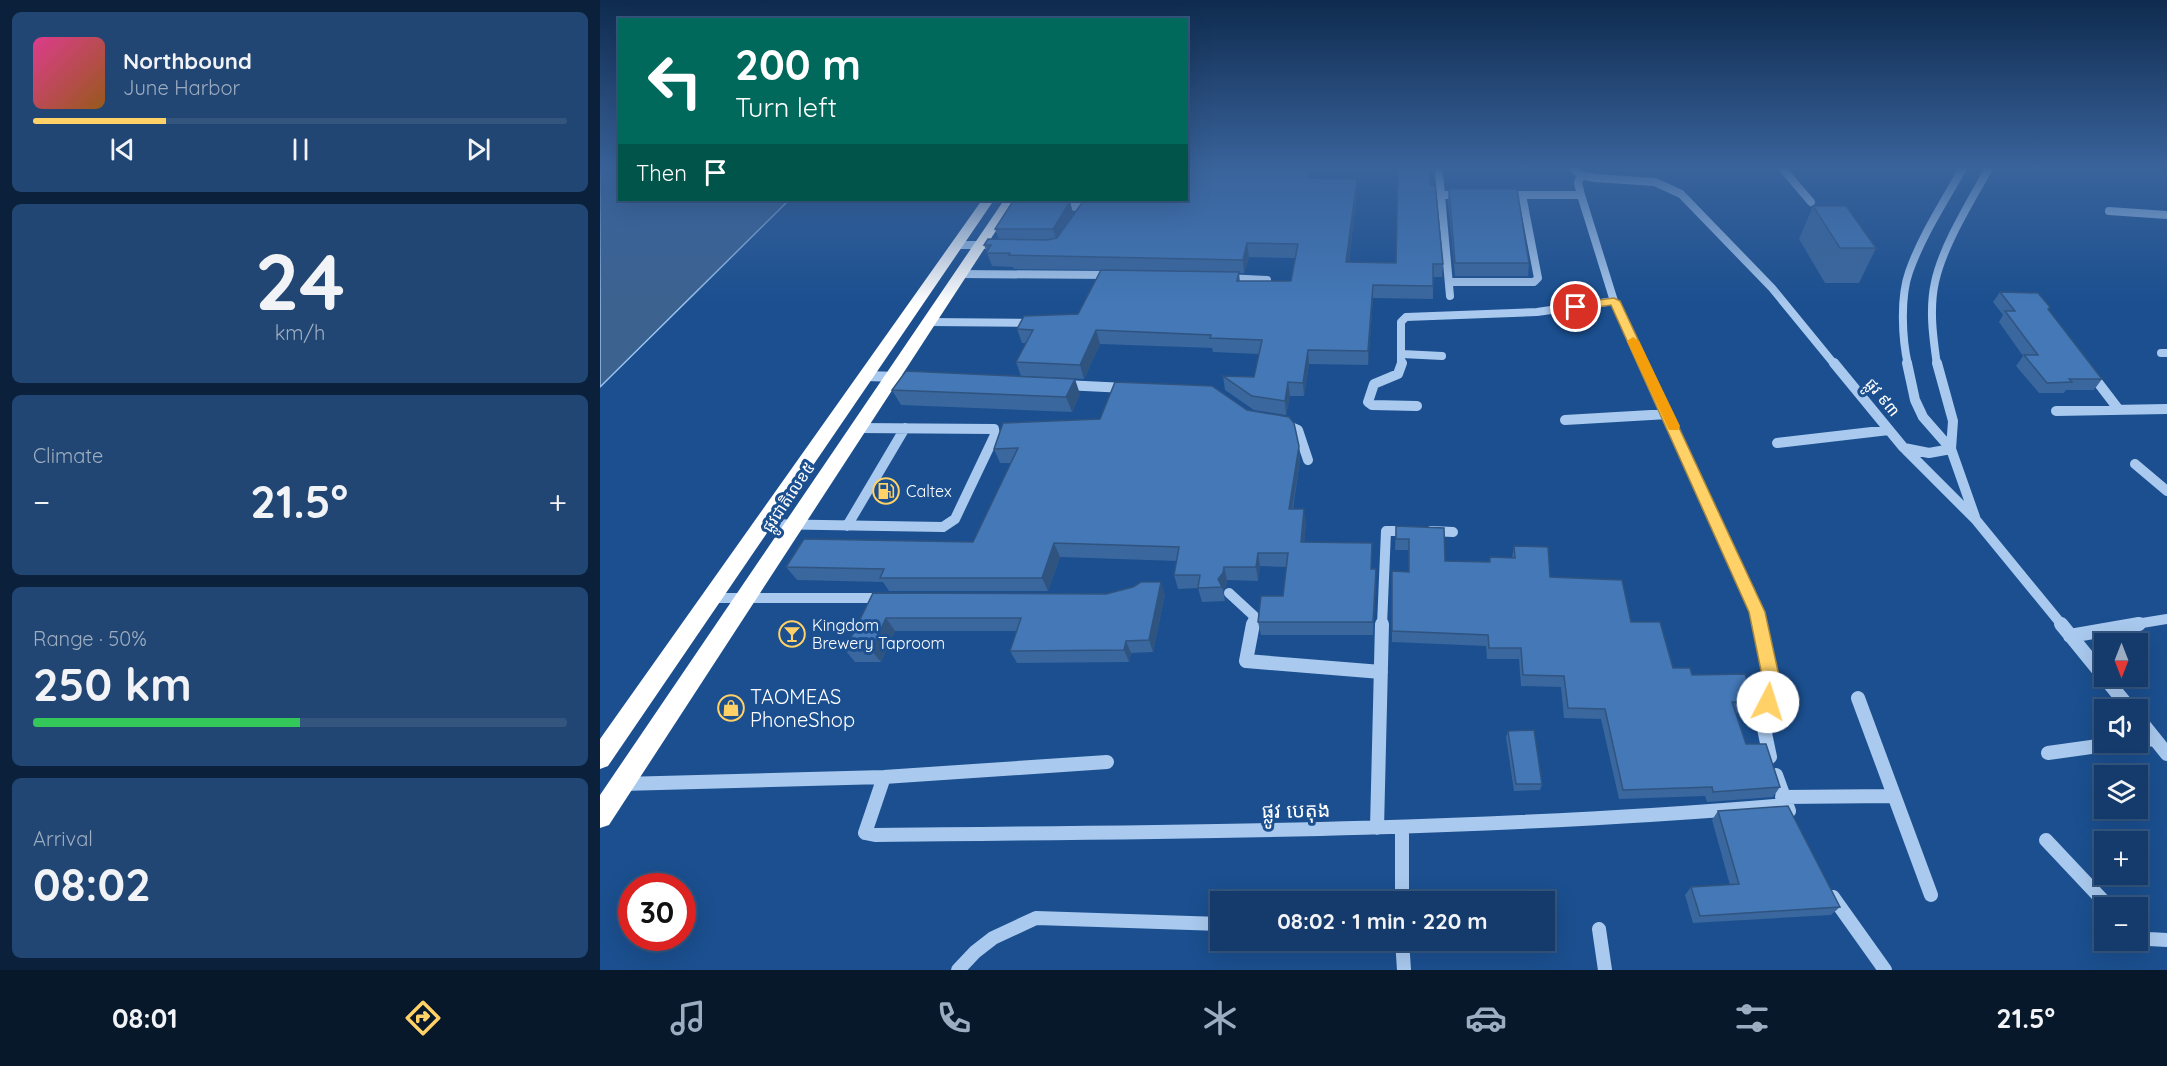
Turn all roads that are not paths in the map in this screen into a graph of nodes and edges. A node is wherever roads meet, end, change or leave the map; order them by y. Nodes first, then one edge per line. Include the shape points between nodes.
1 (979, 213) edge
2 (1006, 213) edge
3 (1081, 213) edge
4 (1443, 213) edge
5 (1526, 213) edge
6 (1587, 213) edge
7 (1700, 213) edge
8 (1937, 213) edge
9 (1965, 213) edge
10 (2142, 213) edge
11 (2167, 215) edge
12 (1070, 231) edge
13 (957, 245) junction
14 (987, 245) junction
15 (961, 274) junction
16 (1120, 274) edge
17 (1210, 278) edge
18 (1267, 280) edge
19 (1449, 282) junction
20 (1450, 296) dead end
21 (1614, 301) junction
22 (928, 322) junction
23 (1045, 322) edge
24 (1402, 354) junction
25 (1442, 356) dead end
26 (2084, 364) edge
27 (866, 376) junction
28 (901, 377) junction
29 (1050, 384) edge
30 (1134, 389) edge
31 (1417, 406) dead end
32 (2167, 409) edge
33 (2119, 410) junction
34 (2056, 411) dead end
35 (1668, 414) junction
36 (1266, 420) edge
37 (1565, 420) dead end
38 (858, 428) junction
39 (905, 428) junction
40 (1888, 430) junction
41 (1777, 442) dead end
42 (1903, 447) junction
43 (1951, 449) junction
44 (1308, 460) dead end
45 (2135, 464) dead end
46 (2167, 491) edge
47 (1976, 520) junction
48 (763, 524) junction
49 (793, 525) junction
50 (847, 526) junction
51 (1453, 532) dead end
52 (1229, 593) dead end
53 (711, 598) junction
54 (897, 598) edge
55 (744, 599) junction
56 (2167, 619) edge
57 (2070, 636) junction
58 (1381, 672) junction
59 (1858, 698) dead end
60 (2122, 699) edge
61 (2148, 730) edge
62 (2155, 739) junction
63 (2148, 740) edge
64 (2094, 747) edge
65 (2048, 753) dead end
66 (2167, 754) edge
67 (600, 758) edge
68 (1107, 762) dead end
69 (884, 777) junction
70 (621, 784) junction
71 (1894, 796) junction
72 (1784, 801) junction
73 (600, 816) edge
74 (1796, 826) edge
75 (1377, 828) junction
76 (1402, 829) junction
77 (2046, 840) dead end
78 (1824, 883) edge
79 (1402, 891) edge
80 (1931, 895) dead end
81 (2100, 897) edge
82 (1210, 924) edge
83 (1599, 929) dead end
84 (2148, 938) edge
85 (2167, 940) edge
86 (1403, 951) edge
87 (958, 970) edge
88 (1404, 970) edge
89 (1605, 970) edge
90 (1885, 970) edge

1 - 13 highway, ផ្លូវជាតិលេខ៥
2 - 14 highway, ផ្លូវជាតិលេខ៥
3 - 12 street
4 - 19 street
5 - 19 street via 1538,278 1534,282
6 - 21 street
7 - 40 street, ផ្លូវ ៩៣ via 1772,288
8 - 43 street via 1908,274 1903,318 1915,400 1923,417
9 - 43 street via 1935,281 1931,324 1937,366 1953,421
10 - 11 street
13 - 14 street
13 - 27 highway, ផ្លូវជាតិលេខ៥
14 - 15 highway, ផ្លូវជាតិលេខ៥
15 - 16 street
15 - 22 highway, ផ្លូវជាតិលេខ៥
17 - 18 street
19 - 20 street
21 - 24 street via 1537,312 1406,317 1401,322
21 - 35 street
22 - 23 street
22 - 28 highway, ផ្លូវជាតិលេខ៥
24 - 25 street
24 - 31 street via 1398,374 1371,387 1368,402
26 - 33 street
27 - 28 street
27 - 48 highway, ផ្លូវជាតិលេខ៥
28 - 38 highway, ផ្លូវជាតិលេខ៥
29 - 30 street
32 - 33 street
33 - 34 street
35 - 37 street
35 - 72 street via 1757,612 1773,685 1762,719
36 - 44 street via 1298,427
38 - 39 street
38 - 49 highway, ផ្លូវជាតិលេខ៥
39 - 50 street
39 - 50 street via 994,429 995,435 955,519 943,527
40 - 41 street
40 - 42 street, ផ្លូវ ៩៣
42 - 43 street via 1929,453
42 - 47 street, ផ្លូវ ៩៣
43 - 47 street
45 - 46 street
47 - 57 street, ផ្លូវ ៩៣
48 - 49 street
48 - 53 highway, ផ្លូវជាតិលេខ៥
49 - 50 street
49 - 55 highway, ផ្លូវជាតិលេខ៥
51 - 58 street via 1386,531
52 - 58 street via 1254,616 1246,661
53 - 55 street
53 - 67 highway, ផ្លូវជាតិលេខ៥
54 - 55 street
55 - 70 highway, ផ្លូវជាតិលេខ៥
56 - 57 street
57 - 60 street, ផ្លូវ ៩៣
58 - 75 street
59 - 71 street
61 - 62 street
62 - 63 street
62 - 66 street
64 - 65 street
68 - 69 street
69 - 70 street
69 - 75 street, ផ្លូវ បេតុង via 865,833
70 - 73 highway, ផ្លូវជាតិលេខ៥
71 - 72 street, ផ្លូវ បេតុង
71 - 80 street
72 - 74 street
72 - 76 street, ផ្លូវ បេតុង via 1670,816
75 - 76 street, ផ្លូវ បេតុង
76 - 79 street
77 - 81 street
78 - 90 street
82 - 87 street via 1036,918 1007,928 974,951
83 - 89 street
84 - 85 street
86 - 88 street

